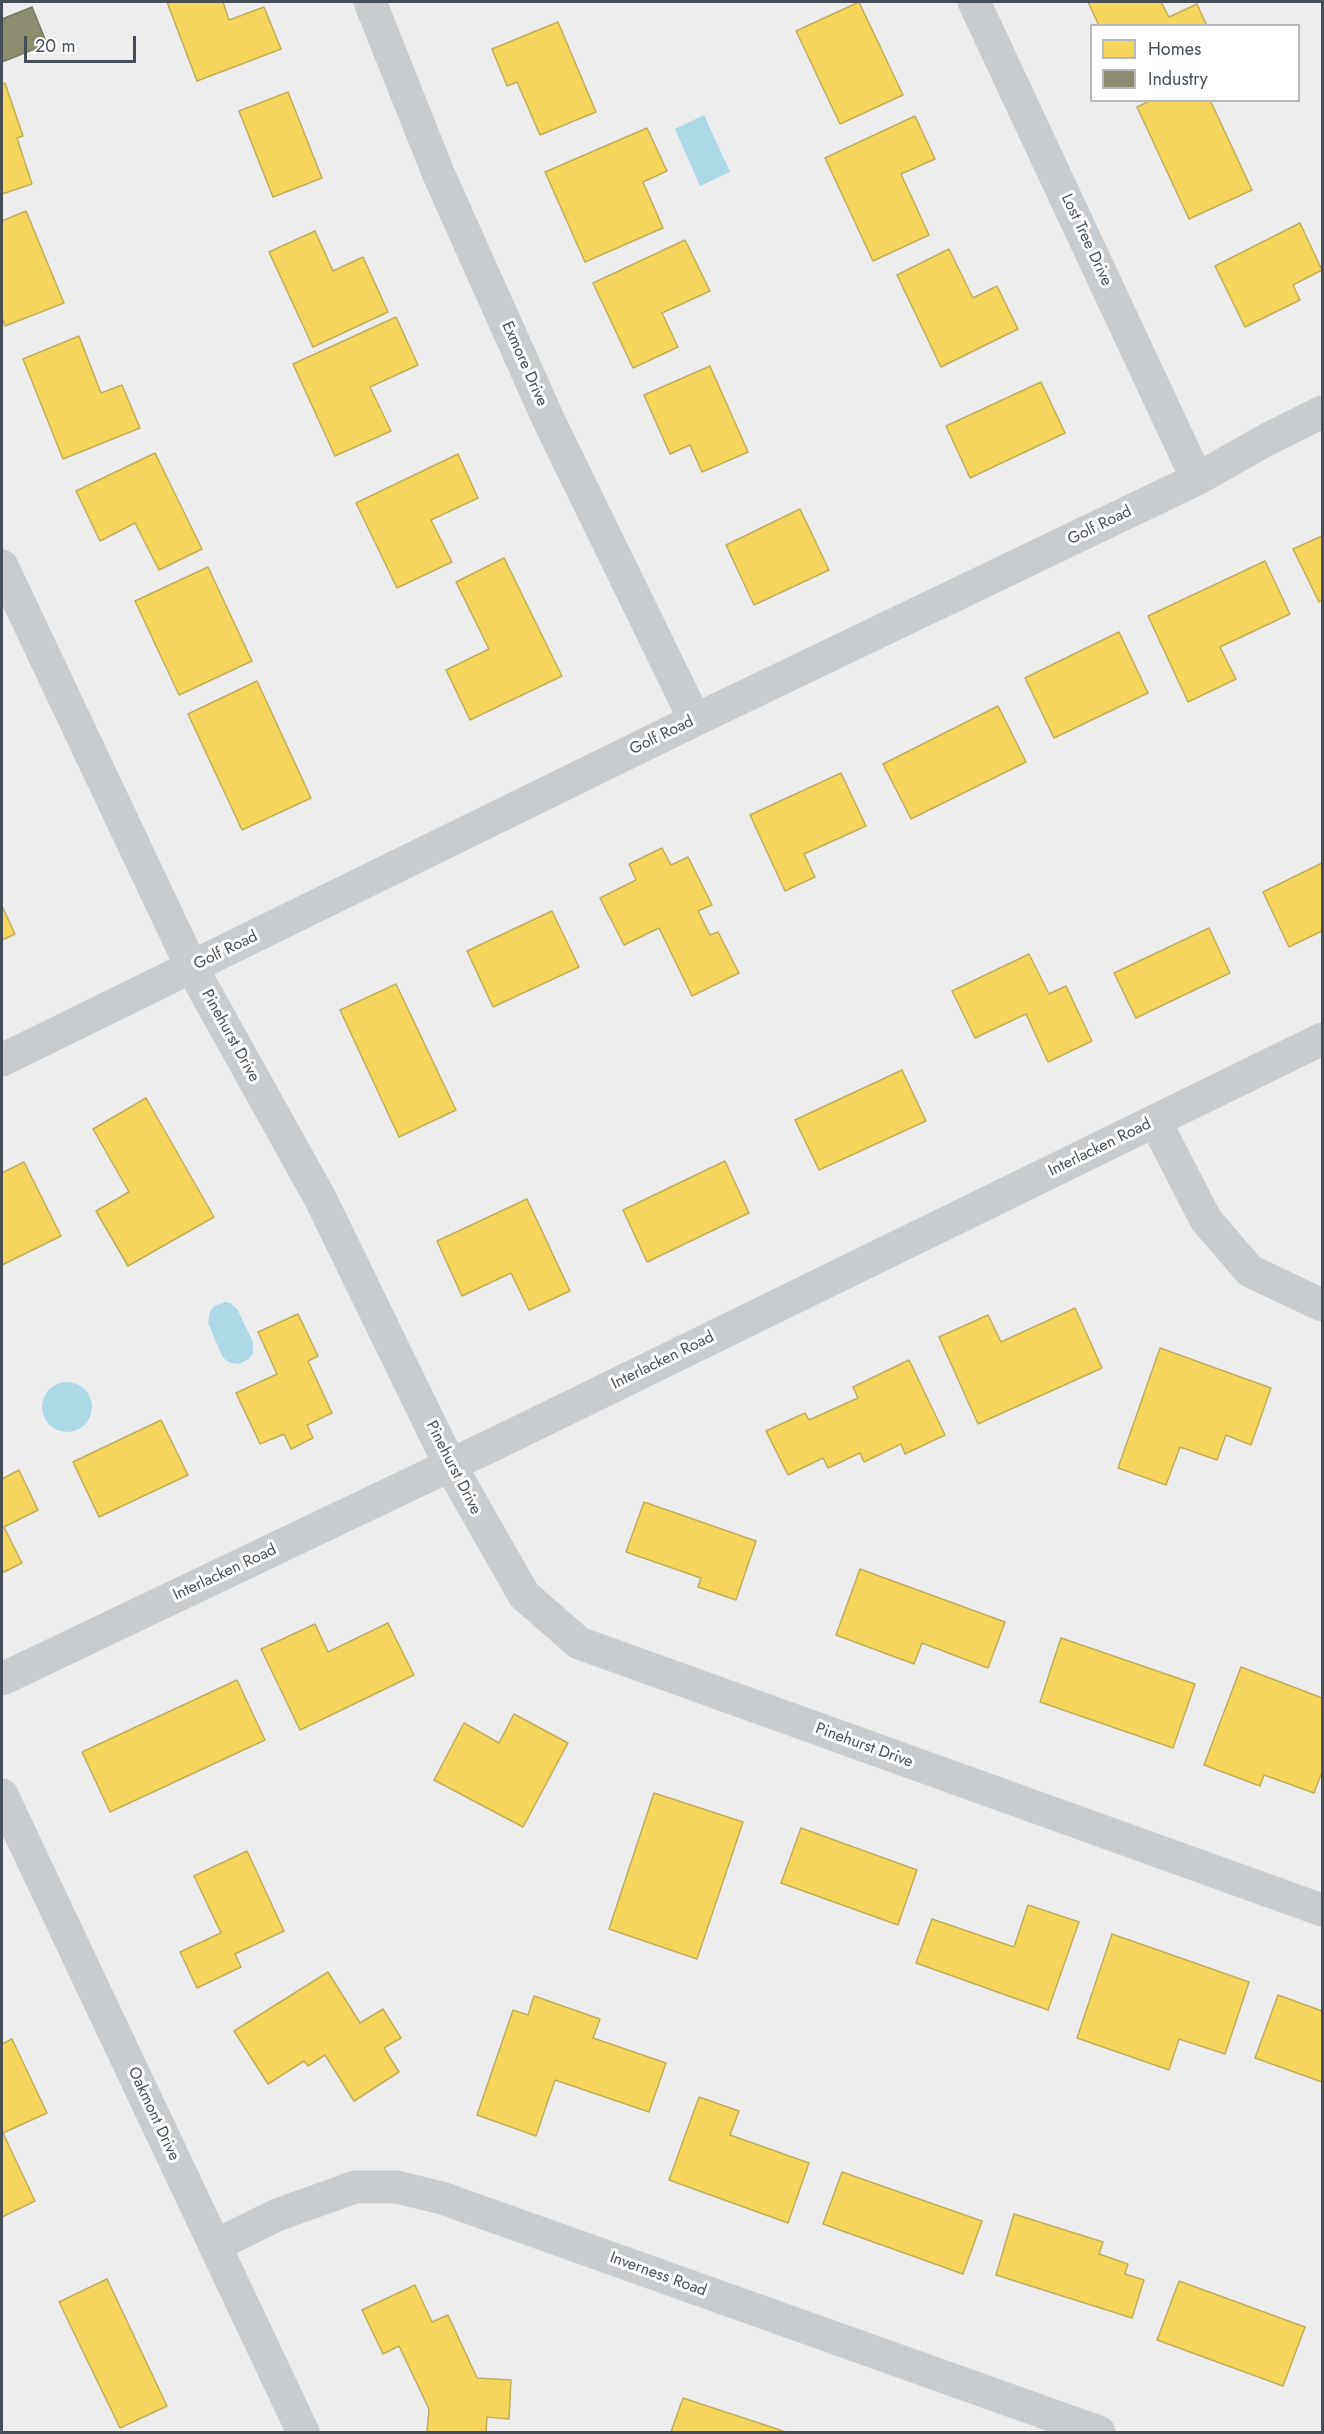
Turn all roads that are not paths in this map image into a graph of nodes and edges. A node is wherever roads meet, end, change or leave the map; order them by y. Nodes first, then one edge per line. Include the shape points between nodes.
1 (370, 2) edge
2 (974, 2) edge
3 (1323, 412) edge
4 (1197, 479) junction
5 (2, 566) edge
6 (695, 720) junction
7 (192, 968) junction
8 (1323, 1040) edge
9 (2, 1060) edge
10 (1155, 1121) junction
11 (1323, 1305) edge
12 (450, 1465) junction
13 (2, 1679) edge
14 (2, 1795) edge
15 (1323, 1910) edge
16 (216, 2245) junction
17 (303, 2433) edge
18 (1099, 2433) edge

1 - 6 street, Exmore Drive via 439,175 550,423
2 - 4 street, Lost Tree Drive
3 - 4 street, Golf Road
4 - 6 street, Golf Road
5 - 7 street, Pinehurst Drive
6 - 7 street, Golf Road
7 - 9 street, Golf Road
7 - 12 street, Pinehurst Drive via 320,1198
8 - 10 street, Interlacken Road
10 - 11 street via 1206,1220 1250,1271
10 - 12 street, Interlacken Road
12 - 13 street, Interlacken Road
12 - 15 street, Pinehurst Drive via 524,1596 579,1643
14 - 16 street, Oakmont Drive
16 - 17 street, Oakmont Drive
16 - 18 street, Inverness Road via 277,2215 356,2187 397,2187 442,2198

